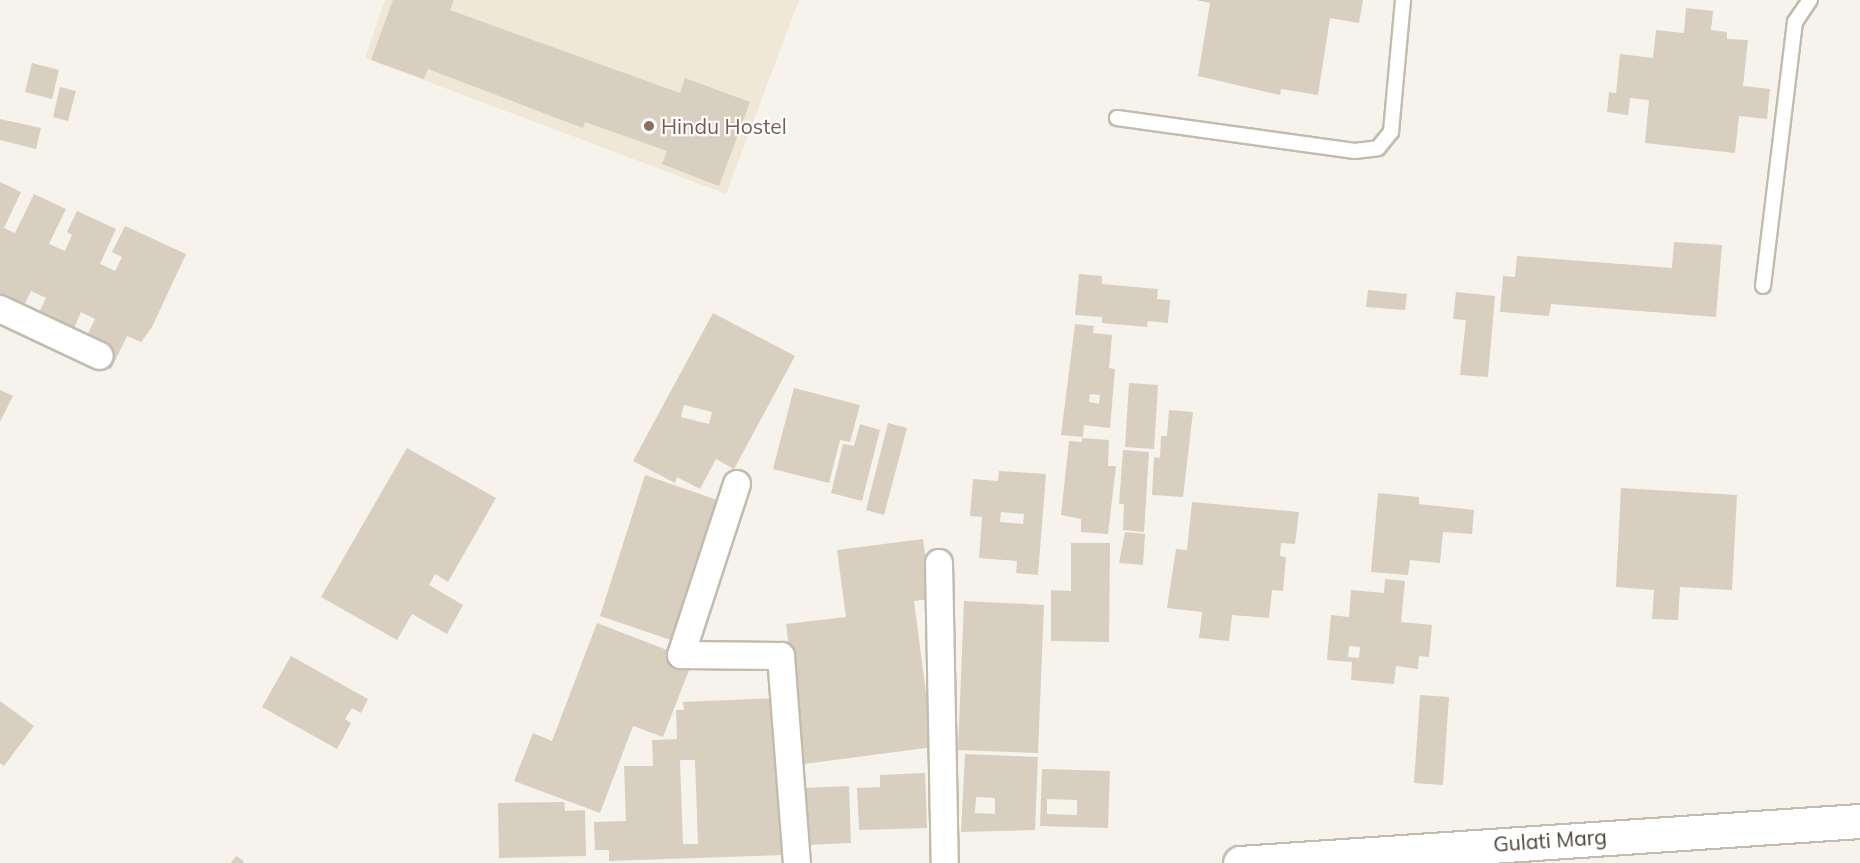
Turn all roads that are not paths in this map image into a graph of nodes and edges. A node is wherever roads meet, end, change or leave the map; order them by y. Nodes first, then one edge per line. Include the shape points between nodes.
1 (1403, 0) edge
2 (1810, 0) edge
3 (1117, 118) dead end
4 (1763, 286) dead end
5 (0, 309) edge
6 (100, 356) dead end
7 (737, 484) dead end
8 (939, 563) dead end
9 (1860, 822) edge
10 (797, 863) edge
11 (945, 863) edge
12 (1240, 863) edge

1 - 3 lane via 1391,132 1378,148 1355,151
2 - 4 lane via 1795,22
5 - 6 street
7 - 10 street via 681,655 781,656
8 - 11 street
9 - 12 street, Gulati Marg

